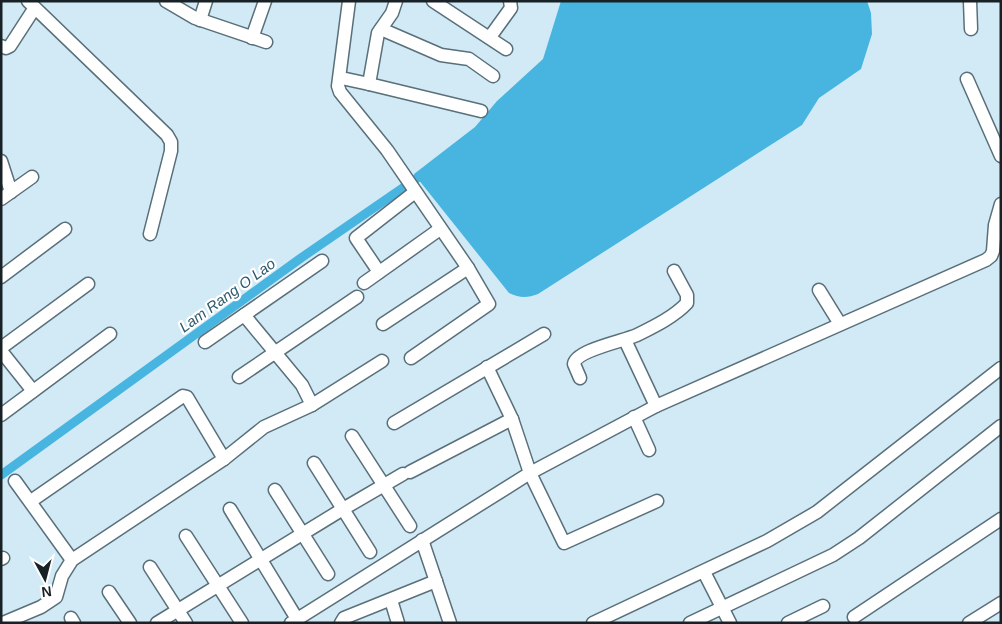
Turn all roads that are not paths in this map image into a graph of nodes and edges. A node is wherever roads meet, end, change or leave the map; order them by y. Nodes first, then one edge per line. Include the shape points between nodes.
1 (166, 1) edge
2 (206, 1) edge
3 (265, 1) edge
4 (349, 1) edge
5 (396, 1) edge
6 (433, 1) edge
7 (510, 1) edge
8 (970, 1) edge
9 (31, 5) edge
10 (200, 20) junction
11 (381, 29) junction
12 (971, 29) dead end
13 (490, 37) junction
14 (252, 38) junction
15 (266, 42) dead end
16 (1, 46) edge
17 (506, 49) dead end
18 (493, 76) dead end
19 (346, 79) dead end
20 (967, 79) dead end
21 (369, 84) junction
22 (481, 111) dead end
23 (1001, 156) edge
24 (1, 162) edge
25 (32, 176) dead end
26 (415, 192) junction
27 (6, 195) edge
28 (1001, 204) edge
29 (65, 229) dead end
30 (440, 229) junction
31 (150, 234) dead end
32 (322, 261) dead end
33 (468, 268) junction
34 (674, 271) dead end
35 (379, 272) junction
36 (1, 277) edge
37 (364, 283) dead end
38 (88, 284) dead end
39 (819, 290) dead end
40 (357, 297) dead end
41 (244, 315) junction
42 (383, 324) dead end
43 (840, 324) junction
44 (110, 334) dead end
45 (544, 334) dead end
46 (626, 340) junction
47 (206, 342) dead end
48 (1, 349) edge
49 (275, 352) junction
50 (411, 358) dead end
51 (382, 361) dead end
52 (487, 368) junction
53 (1001, 368) edge
54 (239, 377) dead end
55 (580, 378) dead end
56 (33, 391) junction
57 (312, 405) junction
58 (656, 406) junction
59 (1, 415) edge
60 (634, 417) junction
61 (512, 419) junction
62 (394, 423) dead end
63 (1001, 426) edge
64 (352, 436) dead end
65 (649, 450) dead end
66 (224, 459) junction
67 (314, 463) dead end
68 (530, 473) junction
69 (15, 481) dead end
70 (382, 485) junction
71 (275, 490) dead end
72 (31, 501) junction
73 (657, 501) dead end
74 (230, 509) dead end
75 (343, 509) junction
76 (1001, 519) edge
77 (410, 526) dead end
78 (302, 534) junction
79 (186, 536) dead end
80 (422, 540) junction
81 (370, 552) dead end
82 (259, 559) junction
83 (72, 560) junction
84 (150, 567) dead end
85 (704, 572) junction
86 (328, 574) dead end
87 (436, 581) junction
88 (217, 585) junction
89 (109, 592) dead end
90 (391, 600) junction
91 (1001, 604) edge
92 (823, 606) dead end
93 (723, 607) junction
94 (178, 610) junction
95 (854, 617) dead end
96 (294, 621) edge
97 (975, 621) edge
98 (595, 622) edge
99 (3, 623) edge
100 (130, 623) edge
101 (157, 623) edge
102 (186, 623) edge
103 (242, 623) edge
104 (341, 623) edge
105 (398, 623) edge
106 (450, 623) edge
107 (690, 623) edge
108 (730, 623) edge
109 (788, 623) edge

1 - 10 street
2 - 10 street
3 - 14 street
4 - 26 street via 338,86 340,92 387,150
5 - 11 street
6 - 13 street
7 - 13 street via 511,8
8 - 12 street
9 - 16 street via 10,46
9 - 31 street via 171,142
10 - 14 street
11 - 18 street via 441,55 469,59
11 - 21 street
13 - 17 street
14 - 15 street
19 - 21 street
20 - 23 street
21 - 22 street
24 - 27 street
25 - 27 street
26 - 30 street
26 - 35 street via 356,238
28 - 43 street via 993,251 986,260
29 - 36 street
30 - 33 street
30 - 35 street
32 - 41 street
33 - 42 street
33 - 50 street via 489,304
34 - 46 street via 687,295 687,303
35 - 37 street
38 - 48 street
39 - 43 street
40 - 49 street
41 - 47 street
41 - 49 street
43 - 58 street
44 - 56 street
45 - 52 street
46 - 55 street via 614,341 578,357 574,364
46 - 58 street
48 - 56 street
49 - 54 street
49 - 57 street via 302,385
51 - 57 street
52 - 61 street
52 - 62 street
53 - 85 street via 817,512
56 - 59 street
57 - 66 street via 264,428
58 - 60 street
60 - 65 street
60 - 68 street
61 - 68 street
61 - 70 street
63 - 93 street via 833,555
64 - 70 street
66 - 72 street via 187,397 183,396
66 - 83 street
67 - 75 street
68 - 73 street via 564,543
68 - 80 street
69 - 72 street
70 - 75 street
70 - 77 street
71 - 78 street
72 - 83 street
74 - 82 street
75 - 78 street
75 - 81 street
76 - 95 street
78 - 82 street
78 - 86 street
79 - 88 street
80 - 87 street
80 - 96 street
82 - 88 street
82 - 96 street
83 - 99 street via 62,576 56,597
84 - 94 street
85 - 93 street
85 - 98 street
87 - 90 street
87 - 106 street
88 - 94 street
88 - 103 street
89 - 100 street
90 - 104 street via 344,618
90 - 105 street
91 - 97 street
92 - 109 street
93 - 107 street
93 - 108 street
94 - 101 street
94 - 102 street

